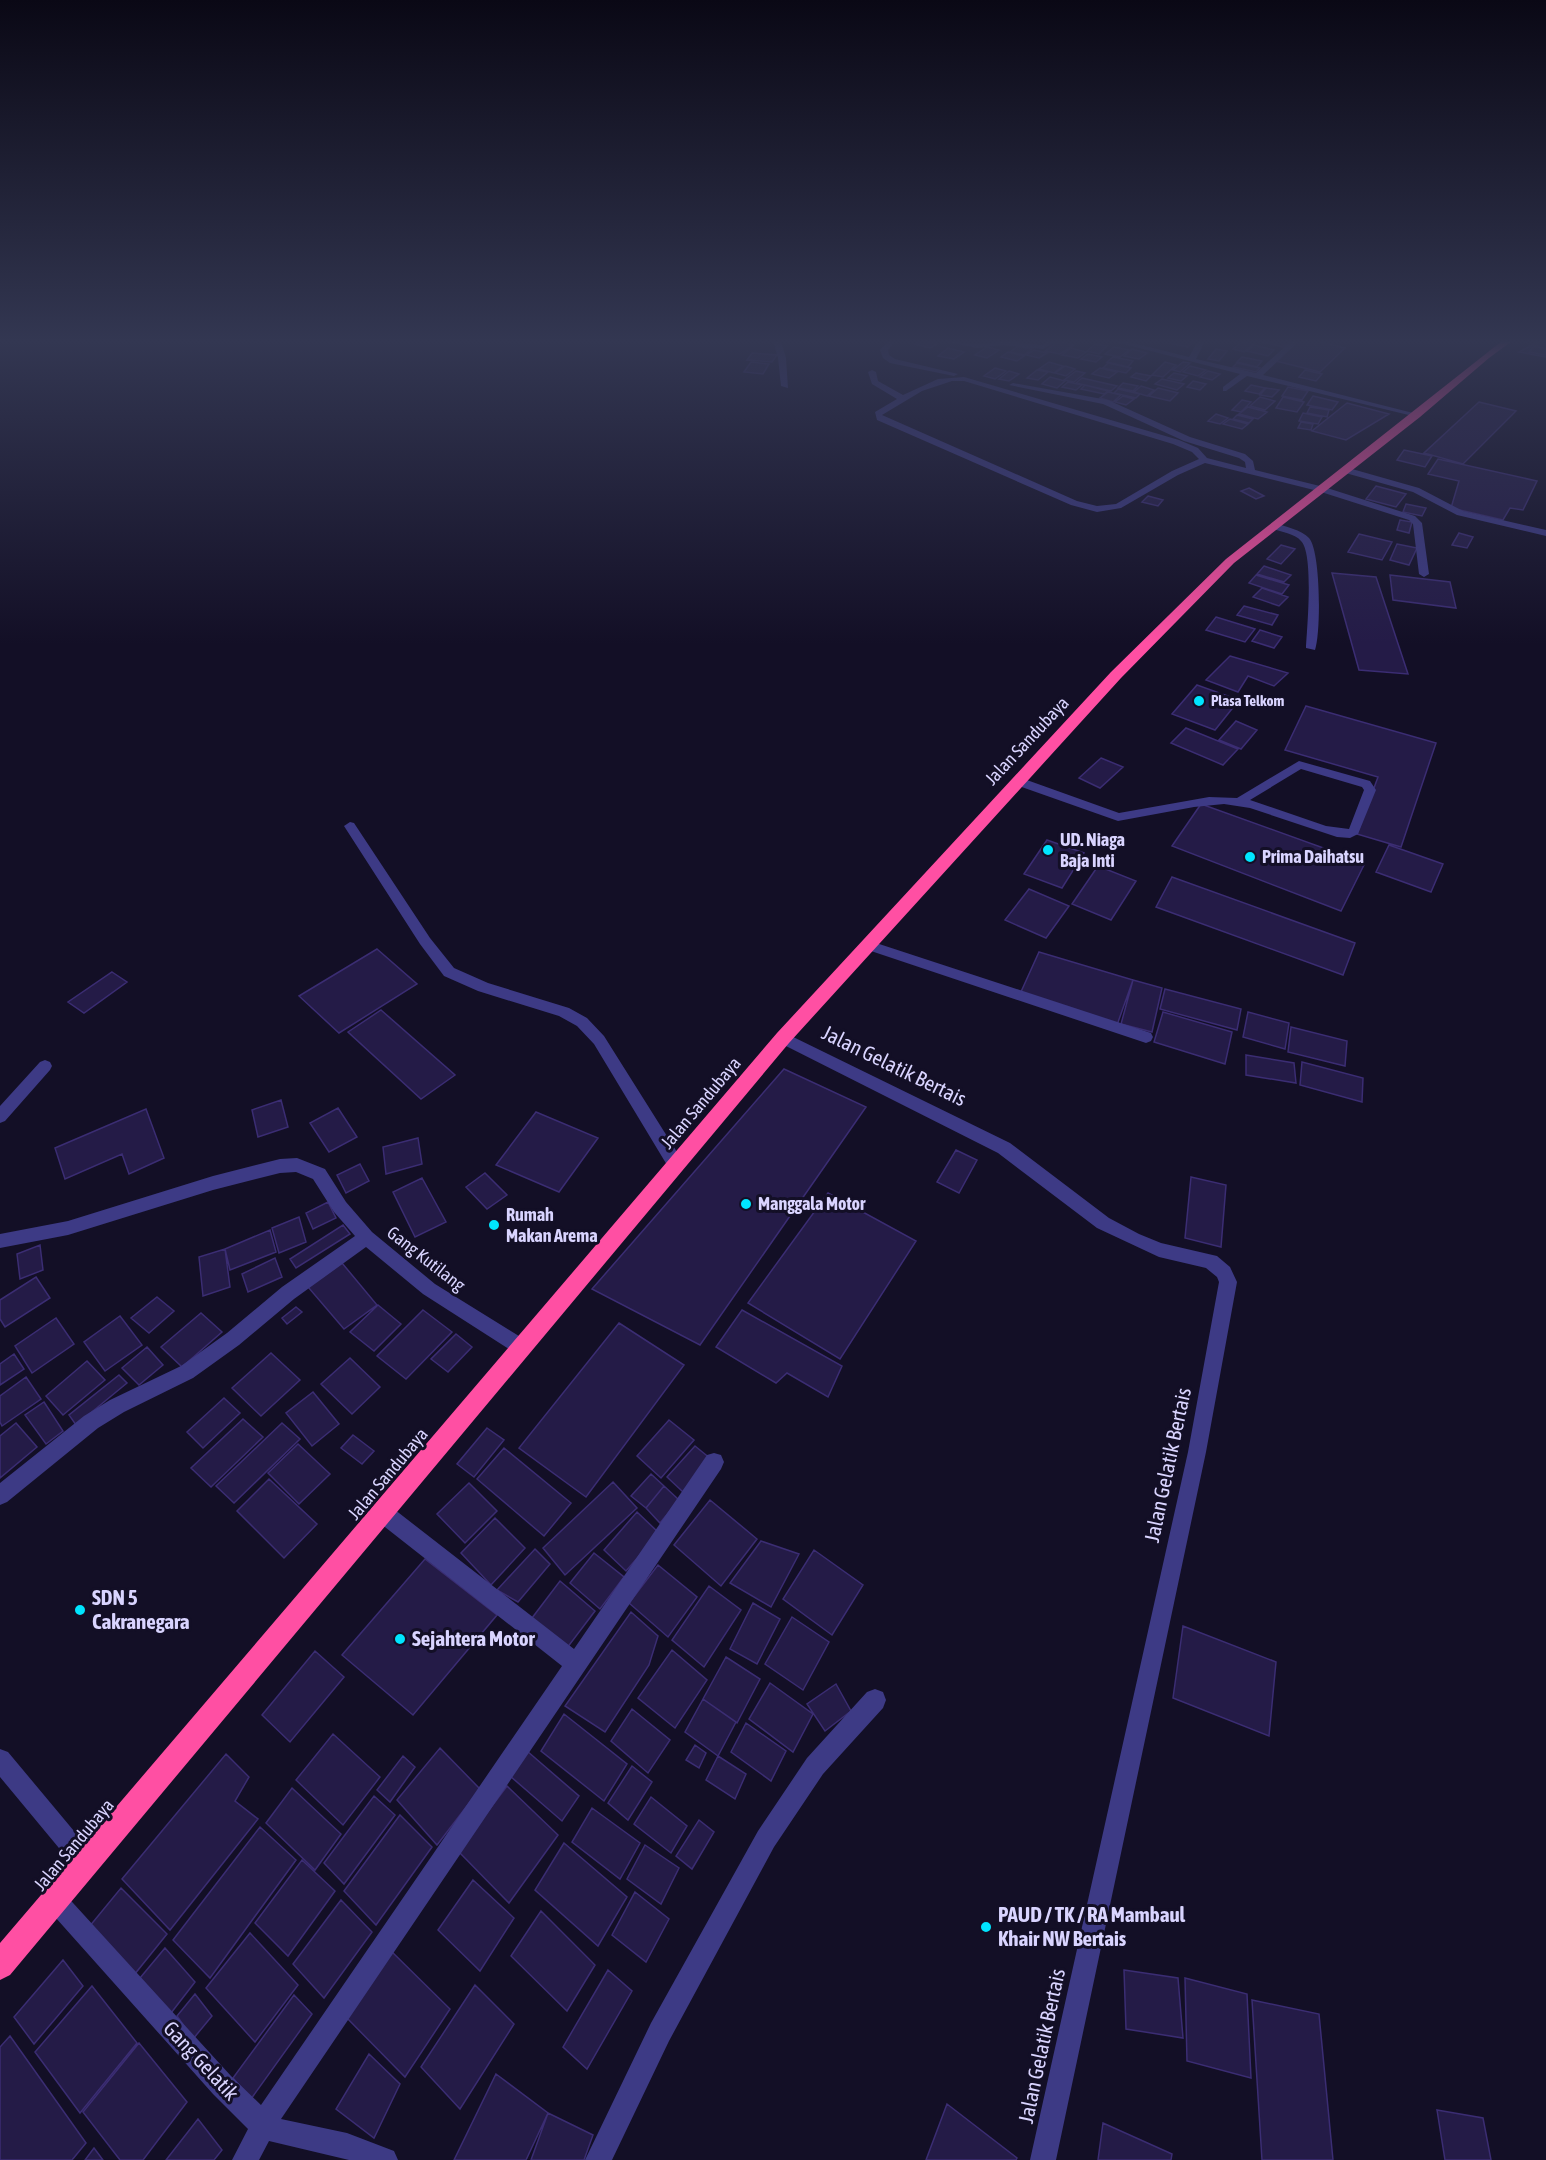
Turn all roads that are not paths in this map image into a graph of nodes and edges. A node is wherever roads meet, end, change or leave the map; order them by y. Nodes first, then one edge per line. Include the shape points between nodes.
1 (934, 442) edge
2 (1175, 442) edge
3 (1196, 442) edge
4 (1382, 442) edge
5 (1204, 460) junction
6 (1345, 470) junction
7 (1254, 473) junction
8 (1321, 489) junction
9 (1274, 526) junction
10 (1546, 533) edge
11 (1424, 574) dead end
12 (1311, 648) dead end
13 (1020, 782) junction
14 (1239, 802) junction
15 (350, 826) dead end
16 (867, 945) junction
17 (1146, 1037) dead end
18 (783, 1038) junction
19 (45, 1066) dead end
20 (0, 1117) edge
21 (676, 1165) junction
22 (366, 1237) junction
23 (0, 1241) edge
24 (521, 1347) junction
25 (714, 1462) dead end
26 (0, 1495) edge
27 (383, 1513) junction
28 (575, 1663) junction
29 (875, 1700) dead end
30 (0, 1760) edge
31 (86, 1863) junction
32 (55, 1900) junction
33 (0, 1965) edge
34 (263, 2126) junction
35 (245, 2160) edge
36 (385, 2160) edge
37 (598, 2160) edge
38 (1042, 2160) edge

1 - 5 street via 1074,503 1097,509 1118,506
2 - 5 street via 1195,450
3 - 7 street via 1242,456 1249,460
4 - 6 highway, Jalan Sandubaya
5 - 7 street
6 - 8 highway, Jalan Sandubaya
6 - 10 street via 1416,490 1460,513
7 - 8 street
8 - 9 highway, Jalan Sandubaya
8 - 11 street via 1412,518 1417,523
9 - 12 street via 1304,539 1310,549
9 - 13 highway, Jalan Sandubaya via 1197,592
13 - 14 street via 1118,817 1134,817 1199,801
13 - 16 highway, Jalan Sandubaya
14 - 14 street via 1350,834 1370,790 1366,784 1299,765
15 - 21 street via 449,972 564,1012 582,1022 599,1040
16 - 17 street
16 - 18 highway, Jalan Sandubaya
18 - 21 highway, Jalan Sandubaya
18 - 38 street, Jalan Gelatik Bertais via 1004,1148 1103,1222 1159,1250 1211,1262 1224,1272 1228,1282 1197,1452
19 - 20 street
21 - 24 highway, Jalan Sandubaya
22 - 23 street, Gang Kutilang via 313,1170 297,1165 213,1183 68,1228
22 - 24 street, Gang Kutilang via 429,1289
22 - 26 street via 187,1372 91,1422
24 - 27 highway, Jalan Sandubaya
25 - 28 street
27 - 28 street
27 - 31 highway, Jalan Sandubaya
28 - 34 street
29 - 37 street via 815,1766 766,1839 660,2032
30 - 31 street
31 - 32 highway, Jalan Sandubaya
32 - 33 highway, Jalan Sandubaya
32 - 34 street, Gang Gelatik
34 - 35 street
34 - 36 street, Gang Gelatik via 347,2146

